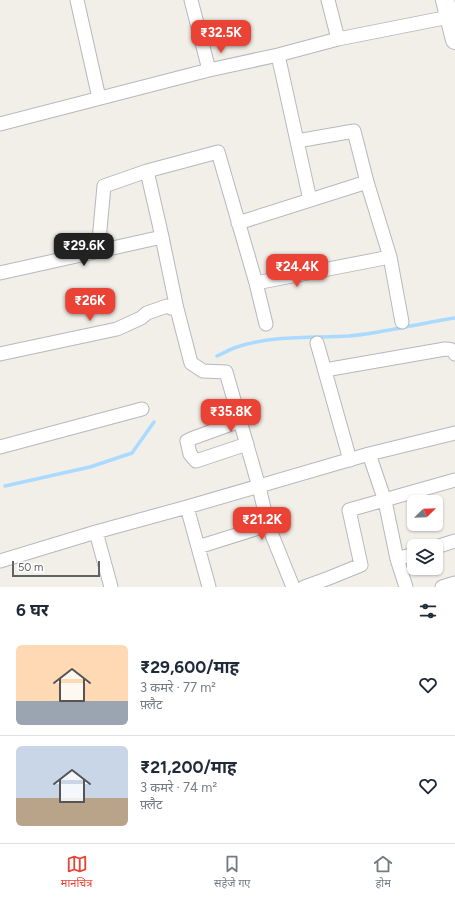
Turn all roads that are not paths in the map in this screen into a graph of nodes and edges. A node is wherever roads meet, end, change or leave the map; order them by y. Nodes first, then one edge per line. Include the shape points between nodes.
1 (76, 0) edge
2 (191, 0) edge
3 (328, 0) edge
4 (447, 8) edge
5 (338, 39) junction
6 (455, 40) edge
7 (278, 54) junction
8 (209, 70) junction
9 (98, 98) junction
10 (0, 124) edge
11 (296, 141) junction
12 (147, 171) junction
13 (367, 182) junction
14 (310, 200) junction
15 (238, 223) junction
16 (162, 237) junction
17 (98, 251) junction
18 (390, 257) junction
19 (0, 273) edge
20 (256, 283) junction
21 (177, 309) junction
22 (402, 322) dead end
23 (266, 324) dead end
24 (317, 343) dead end
25 (0, 354) edge
26 (455, 354) edge
27 (325, 370) junction
28 (142, 409) dead end
29 (240, 421) junction
30 (455, 433) edge
31 (247, 444) junction
32 (0, 447) edge
33 (369, 454) junction
34 (350, 460) junction
35 (455, 480) edge
36 (259, 487) junction
37 (385, 501) junction
38 (187, 507) junction
39 (268, 525) junction
40 (96, 532) junction
41 (455, 541) edge
42 (443, 545) edge
43 (198, 547) junction
44 (407, 556) edge
45 (397, 559) junction
46 (0, 561) edge
47 (455, 583) edge
48 (111, 587) edge
49 (209, 587) edge
50 (293, 587) edge
51 (304, 587) edge
52 (406, 587) edge
53 (442, 587) edge

1 - 9 street
2 - 8 street
3 - 5 street
4 - 5 street
4 - 6 main road
5 - 7 street
7 - 8 street
7 - 11 street
8 - 9 street
9 - 10 street
11 - 13 street via 354,131
11 - 14 street
12 - 15 street via 218,152
12 - 16 street
12 - 17 street via 104,186
13 - 14 street
13 - 18 street
14 - 15 street
15 - 20 street
16 - 17 street
16 - 21 street
17 - 19 street
18 - 20 street
18 - 22 street
20 - 23 street
21 - 25 street via 167,306 117,329
21 - 29 street via 191,363 203,371 226,372
24 - 27 street
26 - 27 street via 452,350 445,349
27 - 34 street
28 - 32 street
29 - 31 street
29 - 31 street via 188,441 190,454 196,460
30 - 33 street
31 - 36 street
33 - 34 street
33 - 37 street
34 - 36 street
35 - 37 street
36 - 38 street
36 - 39 street
37 - 45 street
37 - 51 street via 349,510 362,565
38 - 40 street
38 - 43 street
39 - 43 street
39 - 50 street
40 - 46 street
40 - 48 street
41 - 42 street
43 - 49 street
44 - 45 street
45 - 52 street
47 - 53 street

